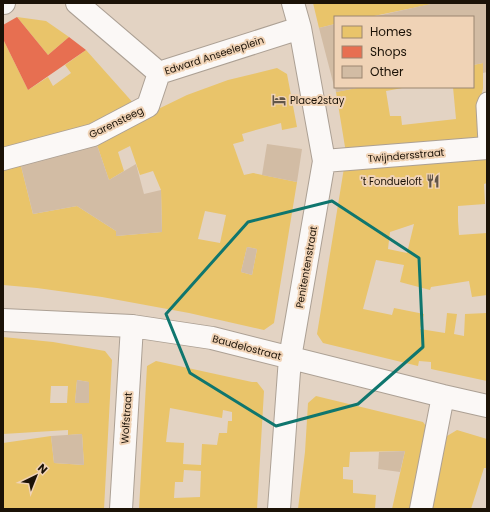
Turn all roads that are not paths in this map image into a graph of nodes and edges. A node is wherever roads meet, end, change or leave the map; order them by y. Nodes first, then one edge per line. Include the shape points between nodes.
1 (77, 3) edge
2 (292, 3) edge
3 (300, 28) junction
4 (159, 73) junction
5 (487, 101) edge
6 (487, 143) edge
7 (487, 148) edge
8 (3, 159) edge
9 (324, 161) junction
10 (3, 320) edge
11 (132, 326) junction
12 (290, 358) junction
13 (443, 396) junction
14 (487, 406) edge
15 (121, 509) edge
16 (279, 509) edge
17 (421, 509) edge

1 - 4 street, Edward Anseeleplein
2 - 3 street
3 - 4 street, Edward Anseeleplein
3 - 9 street, Penitentenstraat
4 - 8 street, Garensteeg via 148,106 93,135
5 - 6 street
7 - 9 street, Twijndersstraat
9 - 12 street, Penitentenstraat
10 - 11 street, Baudelostraat
11 - 12 street, Baudelostraat via 212,338
11 - 15 street, Wolfstraat
12 - 13 street, Baudelostraat
12 - 16 street, Penitentenstraat
13 - 14 street, Baudelostraat
13 - 17 street

